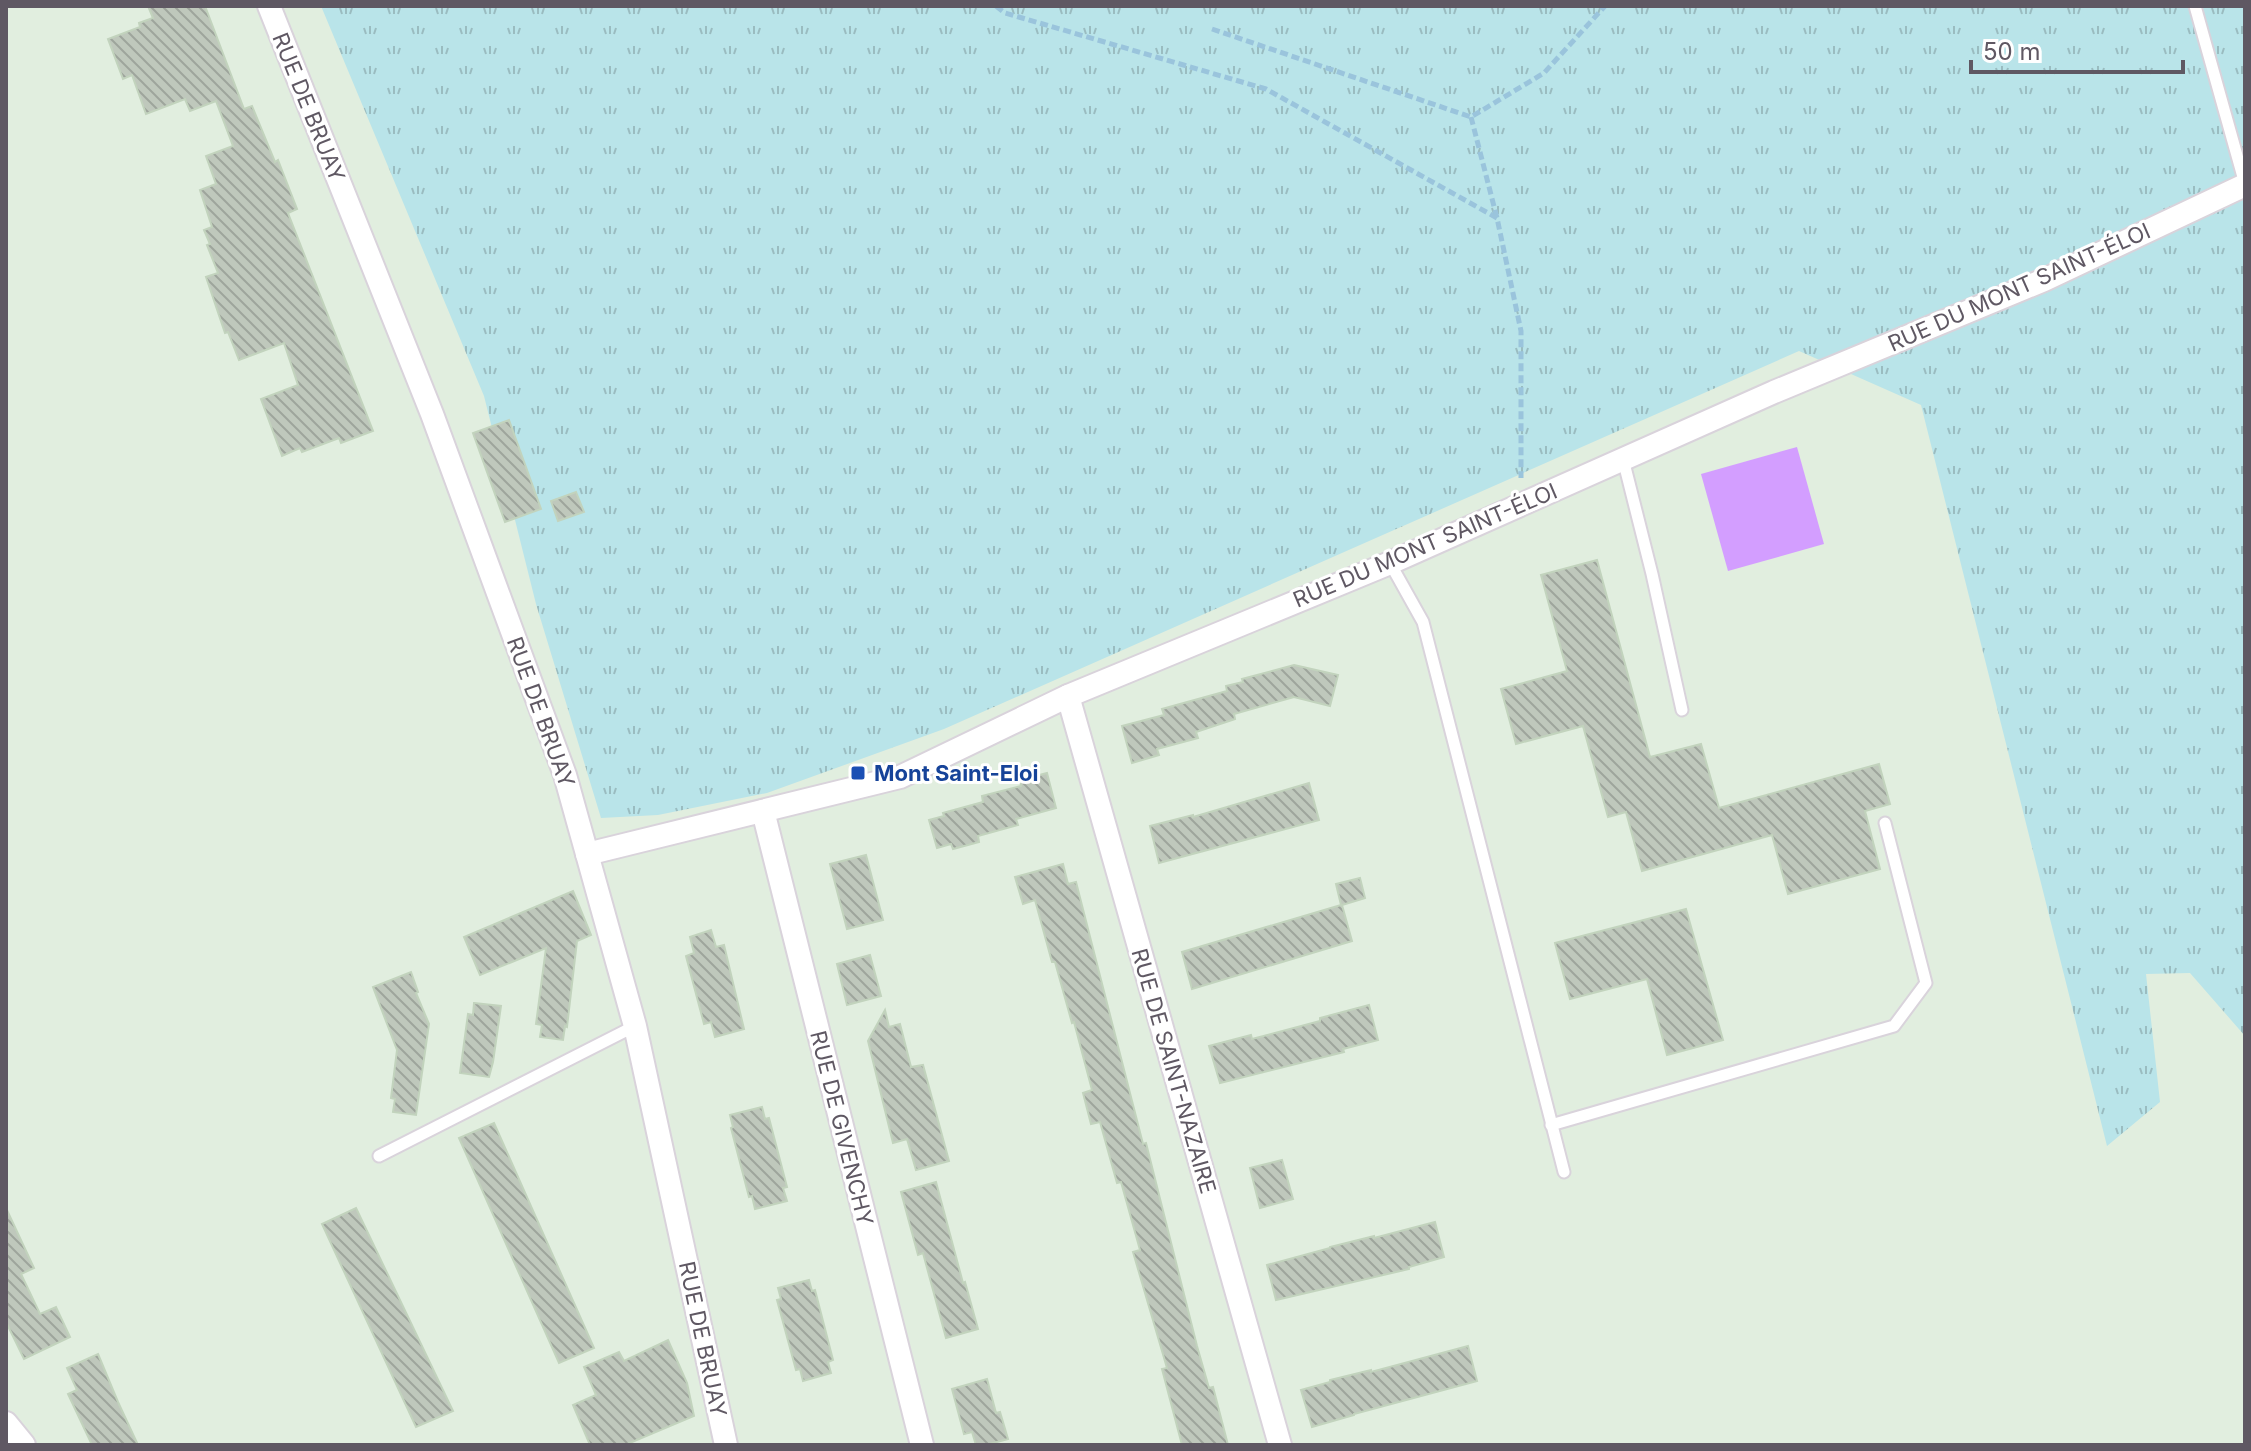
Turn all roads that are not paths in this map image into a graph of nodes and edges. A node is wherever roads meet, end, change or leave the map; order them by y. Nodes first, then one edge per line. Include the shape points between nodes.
1 (269, 6) edge
2 (2195, 6) edge
3 (2245, 184) edge
4 (1623, 459) junction
5 (1390, 563) junction
6 (1068, 696) junction
7 (1682, 710) dead end
8 (763, 811) junction
9 (1885, 823) dead end
10 (587, 854) junction
11 (635, 1026) junction
12 (1551, 1125) junction
13 (379, 1156) dead end
14 (1564, 1172) dead end
15 (6, 1423) edge
16 (24, 1445) edge
17 (726, 1445) edge
18 (922, 1445) edge
19 (1280, 1445) edge

1 - 10 street, RUE DE BRUAY via 437,428 565,775
2 - 3 lane
3 - 4 street, RUE DU MONT SAINT-ÉLOI via 2044,280
4 - 5 street, RUE DU MONT SAINT-ÉLOI
4 - 7 lane
5 - 6 street, RUE DU MONT SAINT-ÉLOI
5 - 12 lane via 1423,622
6 - 8 street, RUE DU MONT SAINT-ÉLOI via 900,777
6 - 19 street, RUE DE SAINT-NAZAIRE
8 - 10 street, RUE DU MONT SAINT-ÉLOI
8 - 18 street, RUE DE GIVENCHY
9 - 12 lane via 1926,983 1894,1026
10 - 11 street, RUE DE BRUAY
11 - 13 lane
11 - 17 street, RUE DE BRUAY
12 - 14 lane
15 - 16 street

